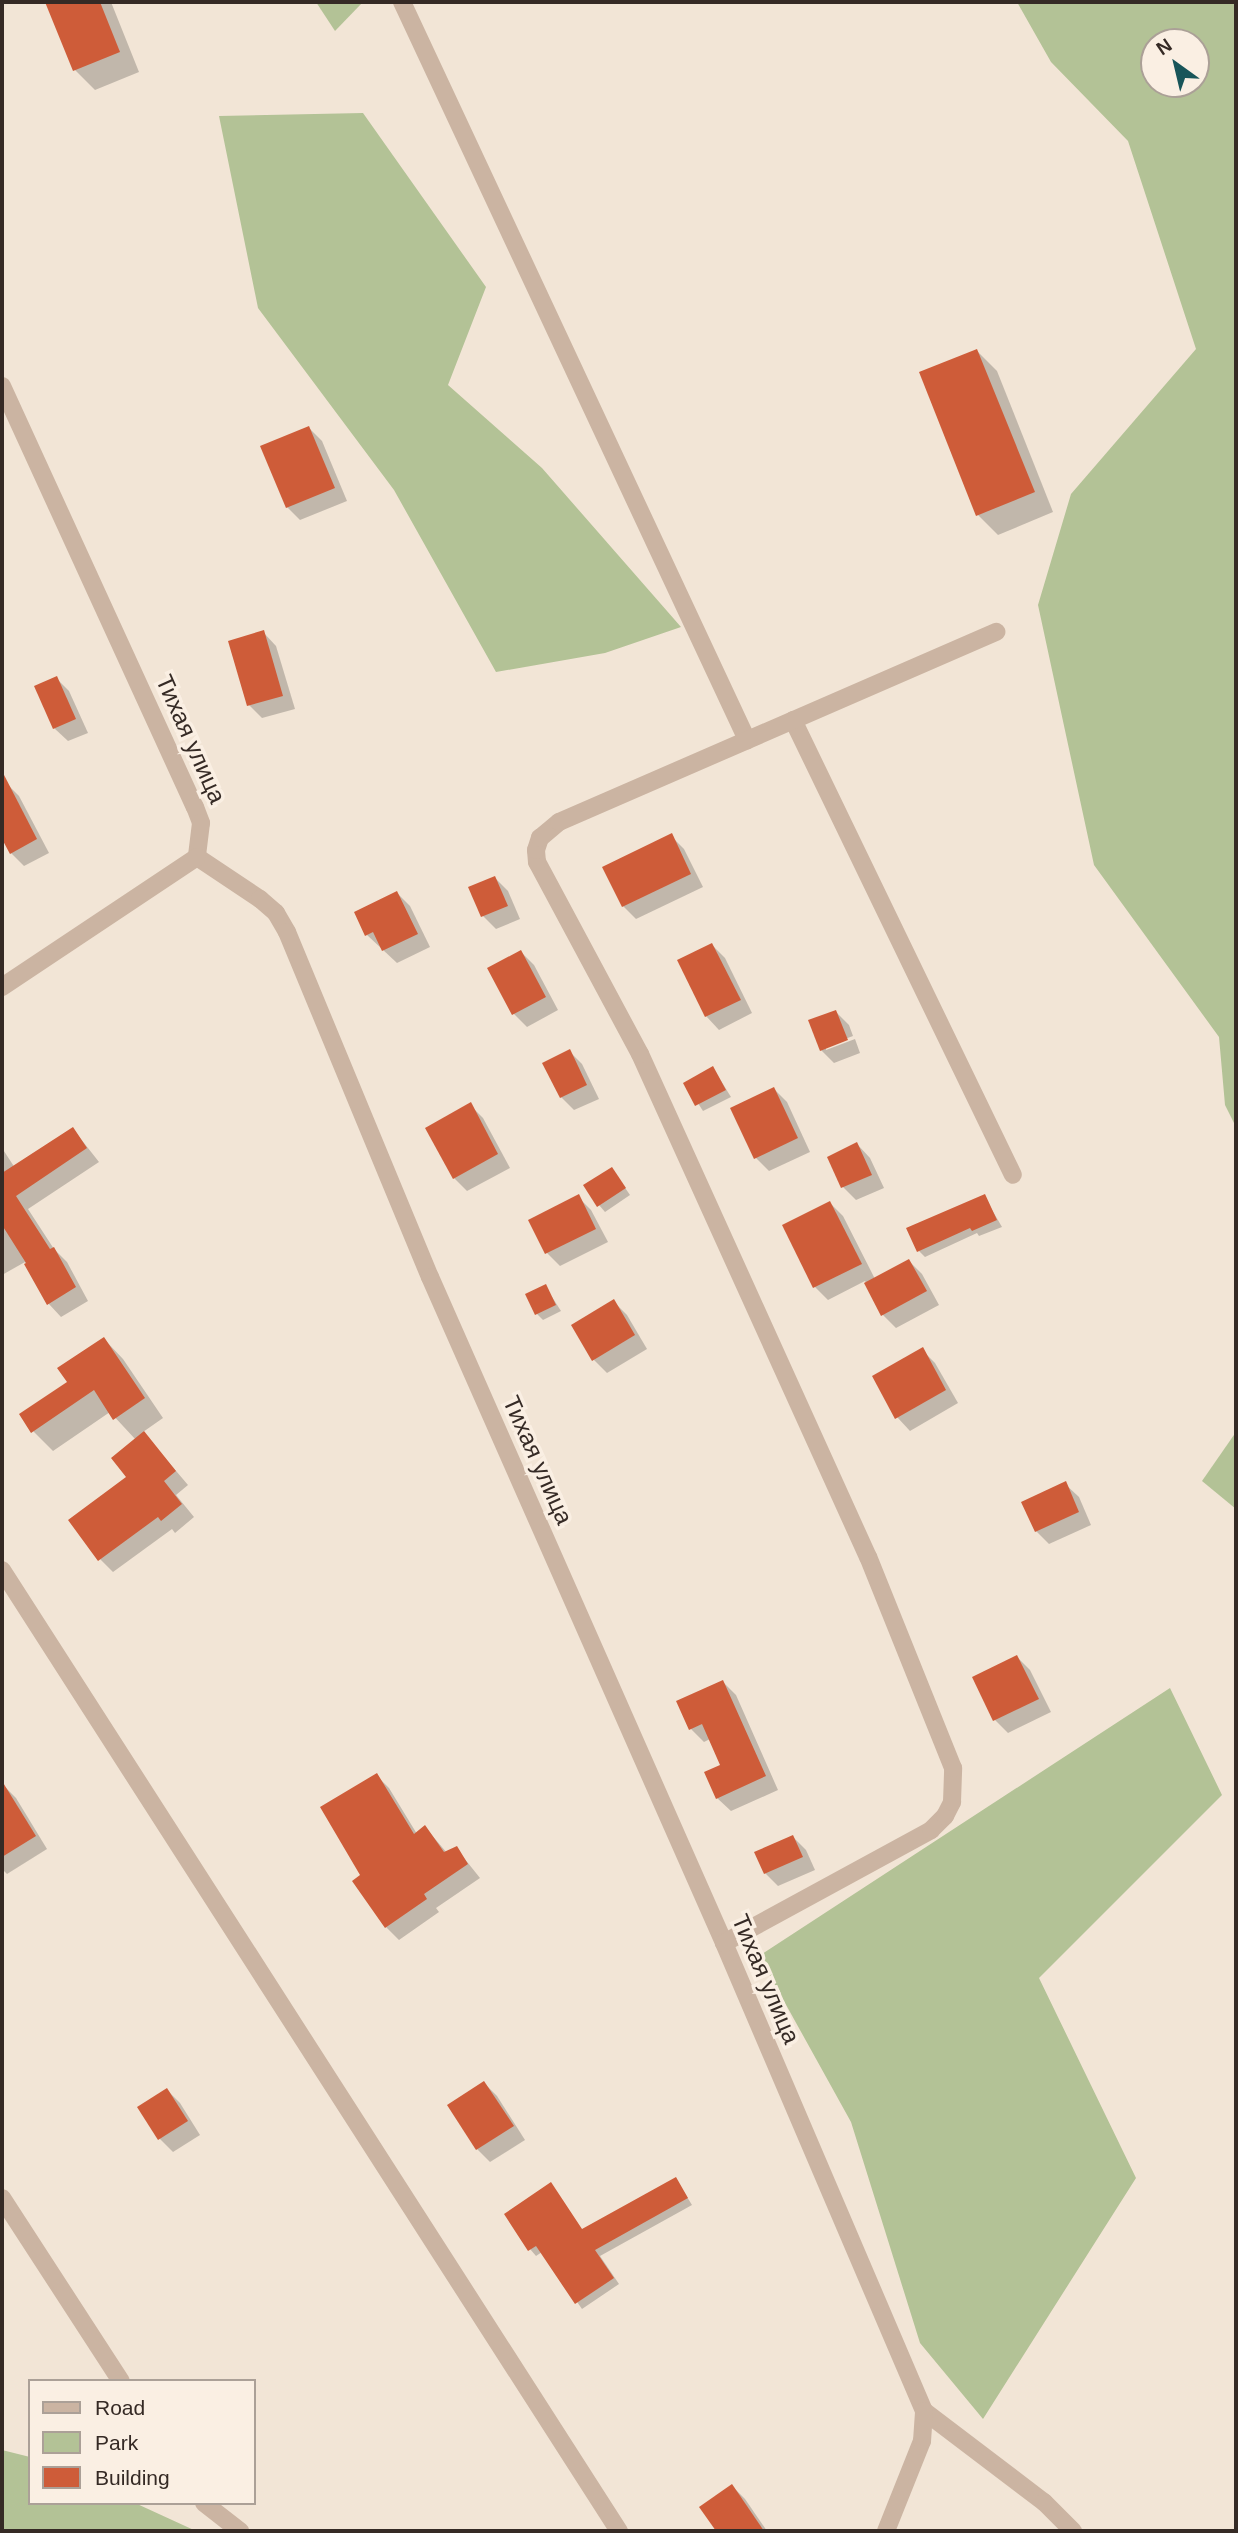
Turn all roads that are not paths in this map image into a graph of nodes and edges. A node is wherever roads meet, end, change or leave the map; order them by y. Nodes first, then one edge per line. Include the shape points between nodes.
1 (402, 2) edge
2 (2, 386) edge
3 (996, 632) dead end
4 (793, 720) junction
5 (747, 740) junction
6 (197, 857) junction
7 (2, 988) edge
8 (1013, 1174) dead end
9 (2, 1570) edge
10 (724, 1943) junction
11 (2, 2198) edge
12 (120, 2379) edge
13 (923, 2411) junction
14 (207, 2505) edge
15 (240, 2531) edge
16 (619, 2531) edge
17 (886, 2531) edge
18 (1073, 2531) edge

1 - 5 street
2 - 6 street, Тихая улица via 195,807 201,823
3 - 4 street
4 - 5 street
4 - 8 street
5 - 10 street via 559,822 540,838 537,862 640,1054 868,1557 953,1768 955,1785 945,1816 931,1830
6 - 7 street
6 - 10 street, Тихая улица via 260,899 276,913 287,932 430,1277
9 - 16 street
10 - 13 street, Тихая улица
11 - 12 street
13 - 17 street via 922,2441
13 - 18 street via 1044,2502
14 - 15 street

